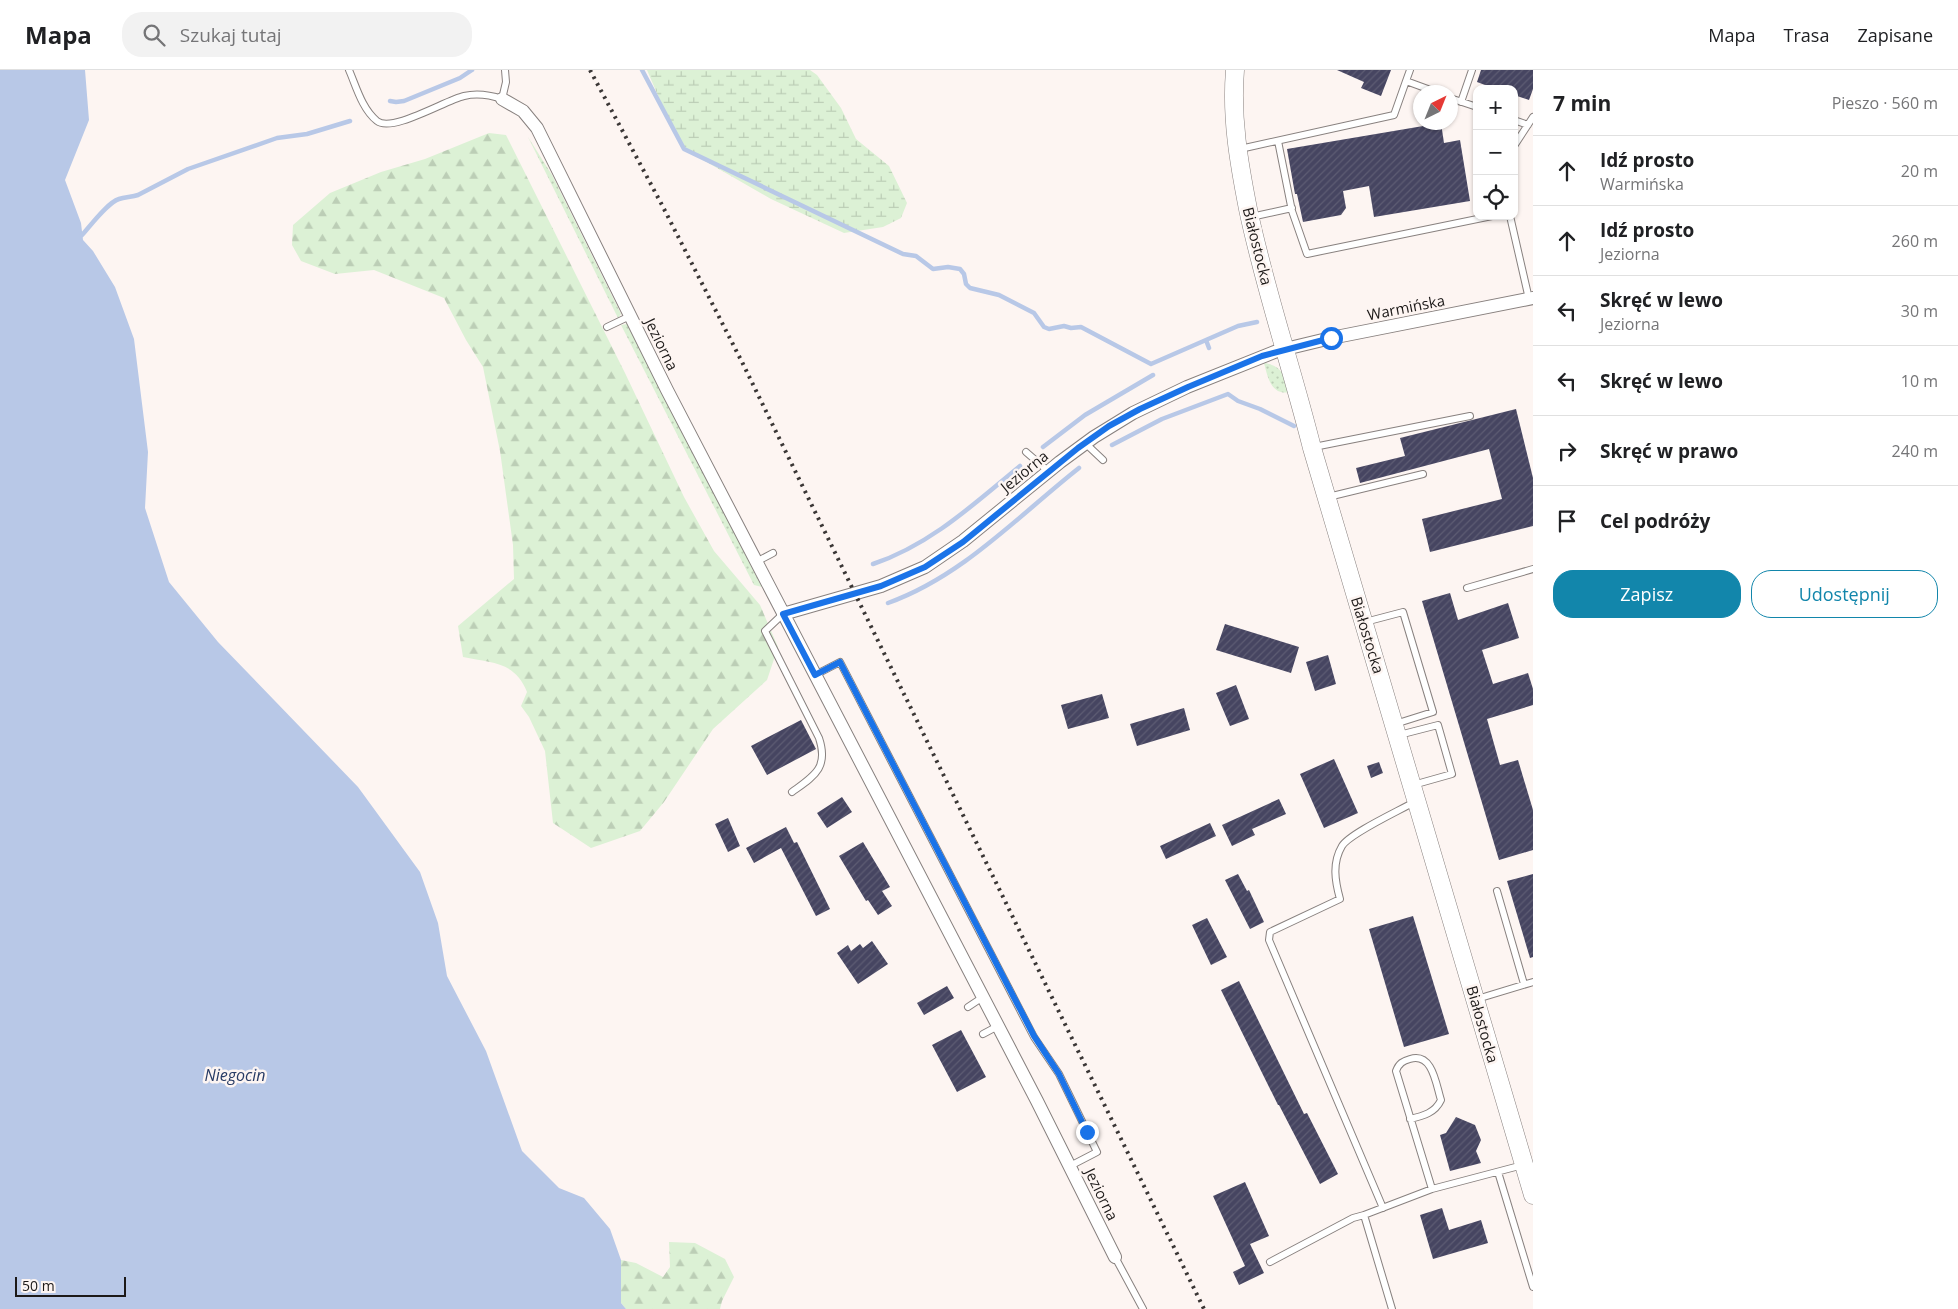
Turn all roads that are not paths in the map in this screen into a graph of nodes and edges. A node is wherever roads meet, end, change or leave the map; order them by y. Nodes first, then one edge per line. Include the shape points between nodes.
1 (349, 70) edge
2 (506, 70) edge
3 (1235, 70) edge
4 (1410, 70) edge
5 (1472, 70) edge
6 (1406, 82) junction
7 (1415, 85) edge
8 (502, 99) junction
9 (1458, 101) edge
10 (1461, 102) junction
11 (1473, 106) edge
12 (1533, 117) edge
13 (1518, 121) edge
14 (1528, 125) junction
15 (1518, 140) edge
16 (1278, 141) junction
17 (1236, 150) junction
18 (1292, 208) junction
19 (1250, 218) junction
20 (1473, 220) edge
21 (1511, 220) edge
22 (1531, 298) edge
23 (630, 316) junction
24 (607, 327) dead end
25 (1286, 349) junction
26 (1470, 416) dead end
27 (1085, 443) junction
28 (1312, 448) junction
29 (1026, 452) dead end
30 (1103, 460) dead end
31 (1048, 471) junction
32 (1423, 474) dead end
33 (1327, 497) junction
34 (774, 553) dead end
35 (756, 562) junction
36 (1533, 569) edge
37 (1467, 588) dead end
38 (783, 614) junction
39 (1364, 622) junction
40 (815, 675) junction
41 (1396, 730) junction
42 (792, 792) dead end
43 (1415, 793) junction
44 (1497, 891) dead end
45 (1533, 982) edge
46 (1524, 984) junction
47 (983, 997) junction
48 (1476, 1000) junction
49 (968, 1007) dead end
50 (998, 1026) junction
51 (983, 1034) dead end
52 (1410, 1119) junction
53 (1524, 1165) junction
54 (1070, 1166) junction
55 (1498, 1172) junction
56 (1432, 1189) junction
57 (1533, 1195) edge
58 (1383, 1208) junction
59 (1364, 1215) junction
60 (1115, 1257) joint
61 (1270, 1262) dead end
62 (1533, 1287) edge
63 (1143, 1309) edge
64 (1392, 1309) edge

1 - 8 lane via 364,105 383,124 401,121 464,96 480,94
2 - 8 lane
3 - 17 street, Białostocka
4 - 6 lane
5 - 10 lane
6 - 7 lane
6 - 16 lane via 1394,115
8 - 23 street, Jeziorna via 523,111 537,128
9 - 10 lane
10 - 11 lane
12 - 14 lane
13 - 14 lane
14 - 15 lane
16 - 17 lane
16 - 18 lane
17 - 19 street, Białostocka
18 - 19 lane
18 - 20 lane via 1307,254
19 - 25 street, Białostocka
21 - 22 lane
22 - 25 street, Warmińska
23 - 24 lane
23 - 35 street, Jeziorna
25 - 27 street, Jeziorna via 1158,400
25 - 28 street, Białostocka
26 - 28 lane
27 - 30 lane
27 - 31 street, Jeziorna
28 - 33 street, Białostocka
29 - 31 lane
31 - 38 street, Jeziorna via 963,542 920,570 881,586
32 - 33 lane
33 - 39 street, Białostocka
34 - 35 lane
35 - 38 street, Jeziorna
36 - 37 lane
38 - 40 street, Jeziorna
38 - 42 lane via 765,631 819,738 823,757 814,776
39 - 41 street, Białostocka
39 - 41 lane via 1403,612 1433,712
40 - 47 street, Jeziorna
40 - 54 lane via 840,662 1034,1036 1059,1074 1097,1152
41 - 43 street, Białostocka
41 - 43 lane via 1438,725 1452,774
43 - 48 street, Białostocka
43 - 58 lane via 1343,844 1336,861 1334,879 1340,898 1270,932 1269,940
44 - 46 lane
45 - 46 lane
46 - 48 lane
47 - 49 lane
47 - 50 street, Jeziorna
48 - 53 street, Białostocka
50 - 51 lane
50 - 54 street, Jeziorna
52 - 52 lane via 1396,1070 1404,1061 1423,1058 1429,1063 1441,1100 1437,1108 1426,1115
52 - 56 lane
53 - 55 lane
53 - 57 street, Białostocka
54 - 60 street, Jeziorna
55 - 56 lane
55 - 62 lane
56 - 58 lane
58 - 59 lane
59 - 61 lane
59 - 64 lane
60 - 63 lane, Jeziorna

